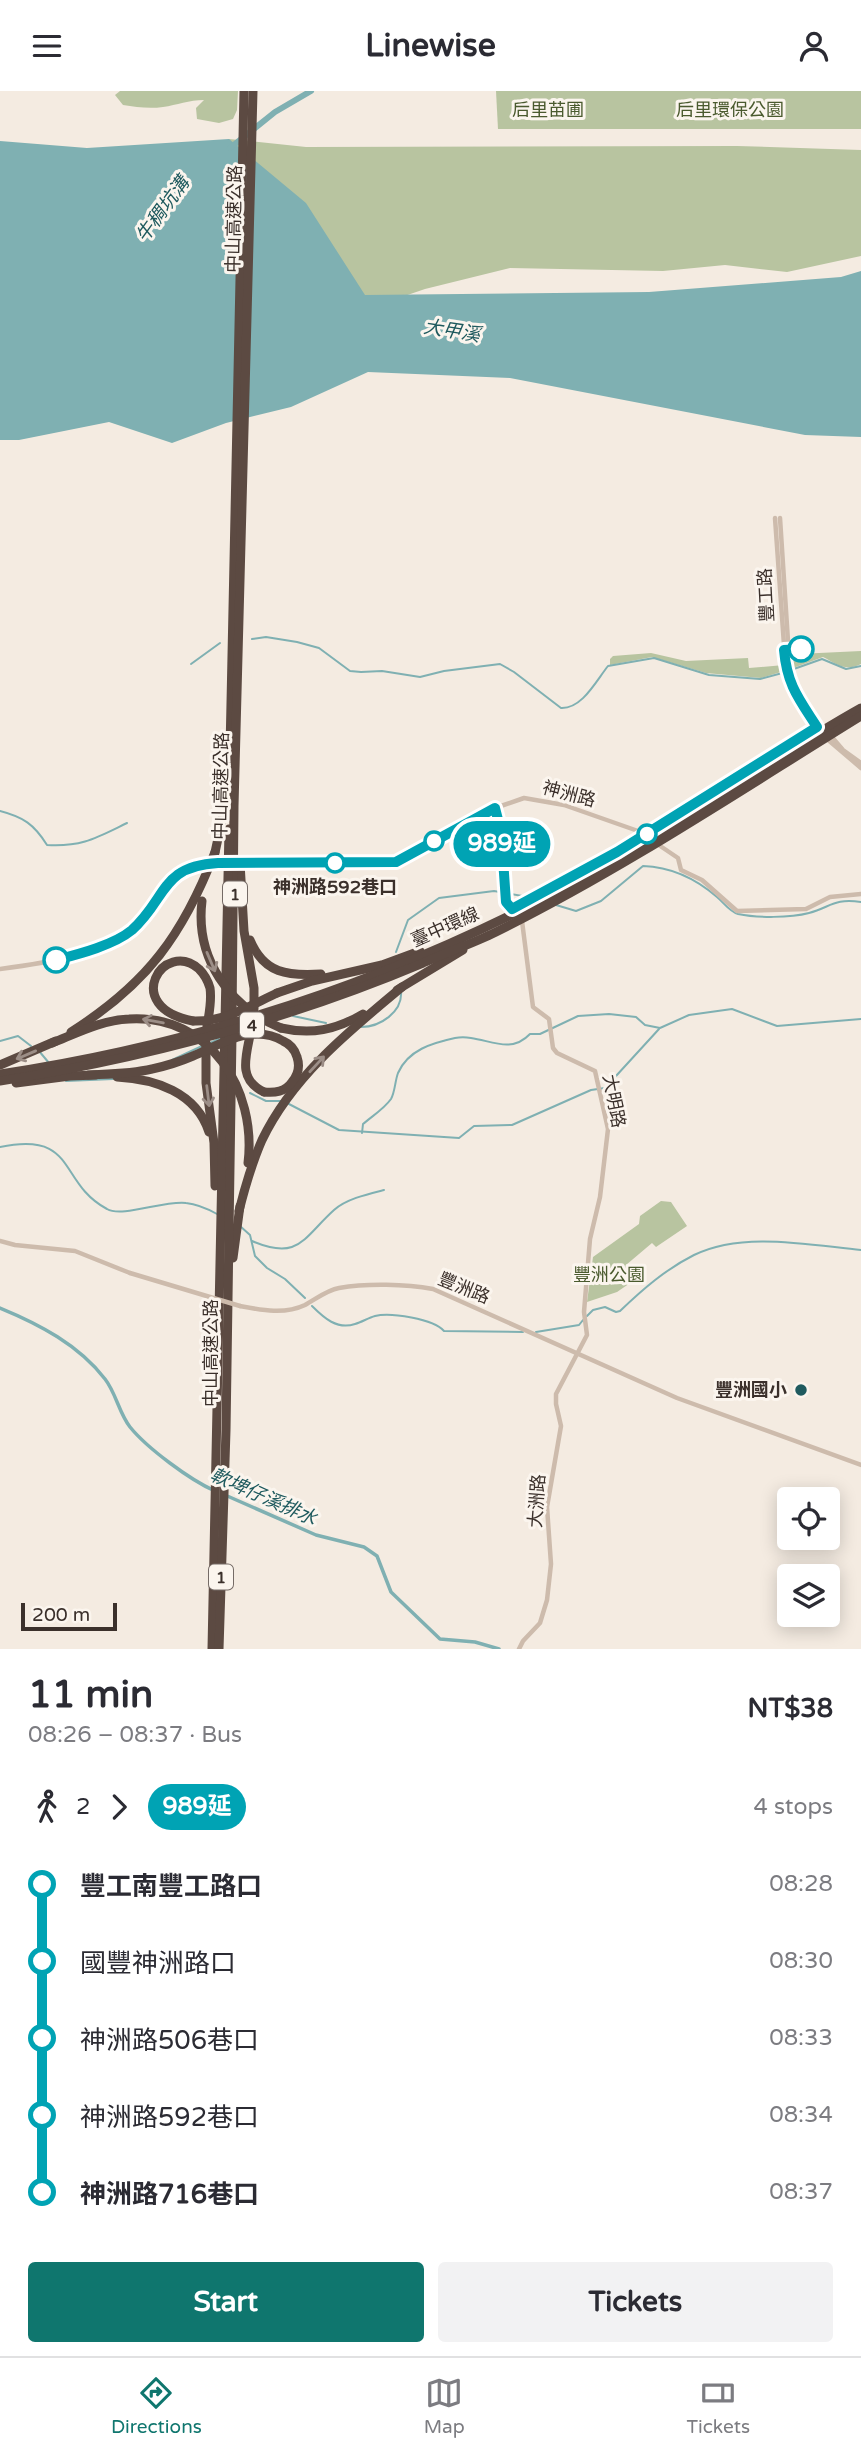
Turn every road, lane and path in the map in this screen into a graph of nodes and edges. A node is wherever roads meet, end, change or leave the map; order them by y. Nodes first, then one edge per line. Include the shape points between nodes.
1 (244, 91) edge
2 (253, 91) edge
3 (777, 518) dead end
4 (237, 585) junction
5 (861, 708) edge
6 (861, 716) edge
7 (229, 738) junction
8 (861, 765) edge
9 (234, 806) junction
10 (495, 808) junction
11 (861, 894) edge
12 (199, 900) junction
13 (244, 918) junction
14 (490, 930) junction
15 (382, 965) junction
16 (0, 969) edge
17 (402, 987) junction
18 (52, 1043) junction
19 (0, 1065) edge
20 (0, 1074) edge
21 (88, 1075) junction
22 (0, 1083) edge
23 (215, 1158) junction
24 (251, 1162) junction
25 (221, 1207) junction
26 (225, 1226) junction
27 (0, 1241) edge
28 (577, 1353) junction
29 (861, 1465) edge
30 (220, 1479) junction
31 (220, 1505) junction
32 (519, 1648) edge
33 (212, 1649) edge
34 (219, 1649) edge

1 - 4 highway, 中山高速公路 / 1
2 - 4 highway, 中山高速公路 / 1
3 - 8 street, 豐工路 via 788,670 822,725
4 - 7 highway, 中山高速公路 / 1
4 - 9 highway, 中山高速公路 / 1
5 - 14 highway, 臺中環線 / 4, bridge
6 - 14 highway, 臺中環線 / 4, bridge via 648,848
7 - 12 highway via 224,805
7 - 25 highway, 中山高速公路 / 1
9 - 13 highway
9 - 25 highway, 中山高速公路 / 1
10 - 11 street, 神洲路 via 524,798 545,800 646,835 678,858 681,870 702,880 737,911 806,909 830,897
10 - 16 street, 神洲路, bridge via 396,862 217,860 186,866 165,881 138,923 123,936 56,960
10 - 28 street, 大明路 via 506,902 522,921 533,1007 549,1019 557,1053 595,1071 606,1118 600,1197 590,1239 584,1312 587,1335
12 -> 17 highway, bridge via 202,937 215,972 239,1002 276,1026 300,1032 331,1029
12 - 18 highway, bridge via 145,975 103,1011
13 - 15 highway via 253,947 282,973 335,974
13 - 21 highway, bridge via 254,999 245,1068 248,1081 264,1092 289,1086 298,1065 294,1051 274,1036 263,1034 235,1038 151,1070
14 - 15 highway, bridge
14 - 17 highway, bridge
14 - 20 highway, 臺中環線 / 4, bridge via 255,1017 111,1055
14 - 22 highway, 臺中環線 / 4, bridge via 375,983 279,1017 149,1053
15 -> 23 highway, bridge via 296,985 234,1014 207,1021 192,1021 163,1010 152,985 158,972 172,963 190,963 210,986 211,1000 205,1057
24 -> 17 highway via 299,1083
18 -> 19 highway
24 -> 18 highway, bridge via 250,1128 239,1088 221,1060 195,1037 165,1023 131,1018
21 - 22 highway, bridge
21 - 23 highway, bridge via 135,1078 185,1097 209,1129
23 - 25 highway
24 - 26 highway via 239,1211
25 - 26 highway, 中山高速公路 / 1
26 - 30 highway, 中山高速公路 / 1 via 226,1354
26 - 30 highway, 中山高速公路 / 1 via 216,1366
27 - 28 street, 豐洲路, bridge via 75,1251 130,1273 269,1311 298,1308 339,1288 420,1287 446,1294
28 - 29 street, 豐洲路 via 677,1398
28 - 32 street, 大洲路 via 556,1397 561,1422 547,1507 551,1564 547,1600 540,1623
30 - 31 highway, 中山高速公路 / 1
31 - 33 highway, 中山高速公路 / 1
31 - 34 highway, 中山高速公路 / 1

